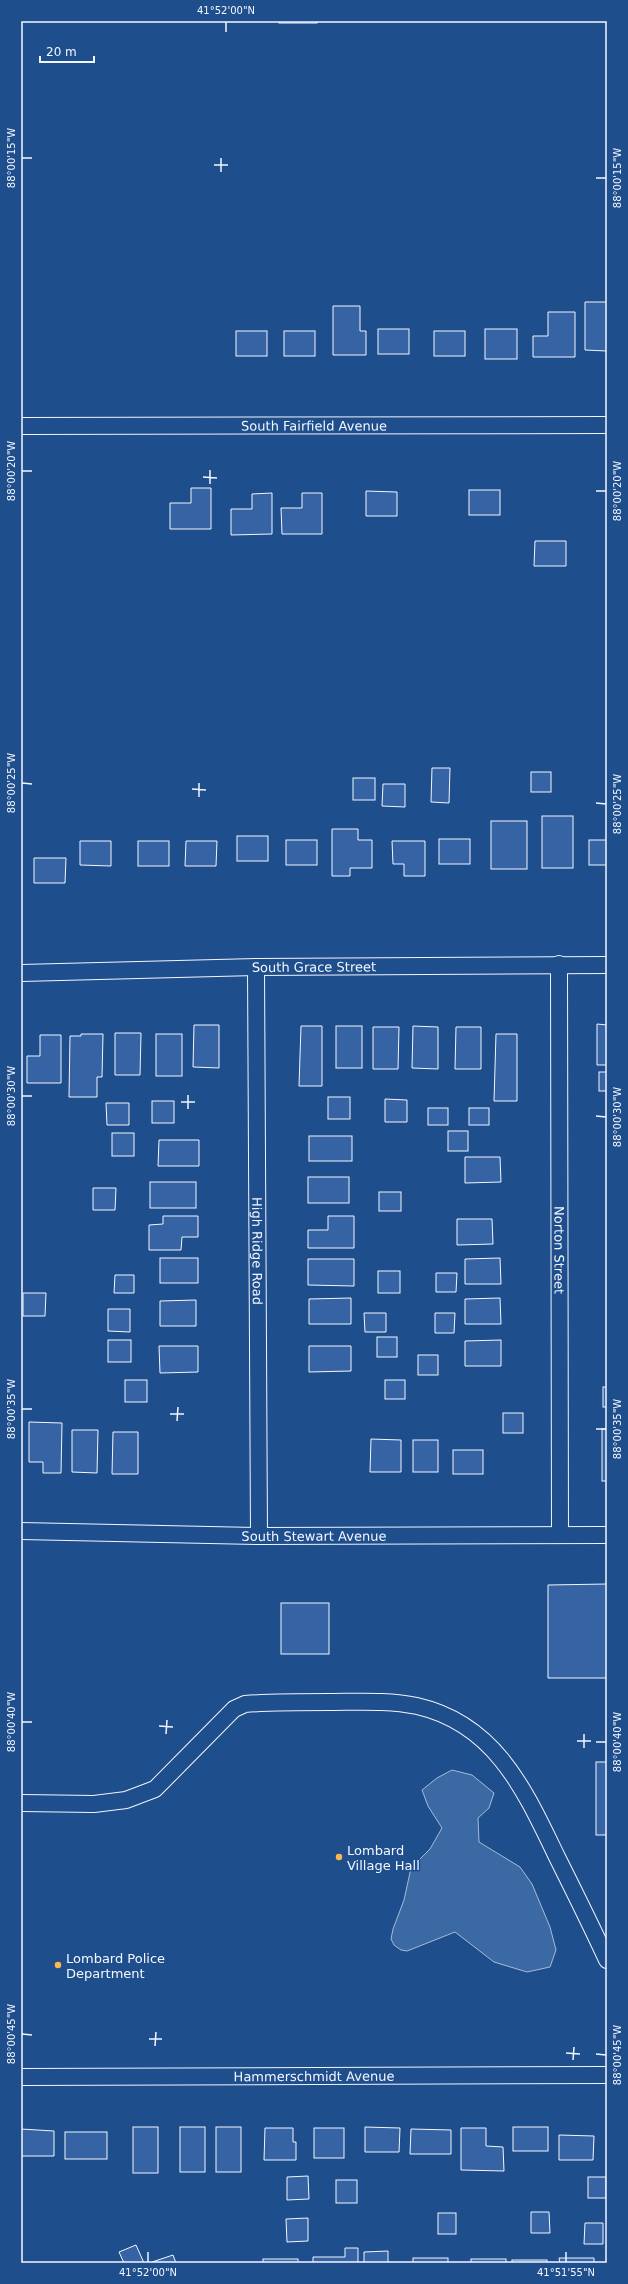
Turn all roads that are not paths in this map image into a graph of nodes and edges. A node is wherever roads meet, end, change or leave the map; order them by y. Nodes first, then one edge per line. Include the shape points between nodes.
1 (607, 425) edge
2 (21, 426) edge
3 (559, 964) junction
4 (607, 965) edge
5 (256, 967) junction
6 (21, 973) edge
7 (21, 1531) edge
8 (560, 1535) junction
9 (607, 1535) edge
10 (259, 1536) junction
11 (21, 1803) edge
12 (607, 1960) edge
13 (607, 2075) edge
14 (21, 2077) edge

1 - 2 street, South Fairfield Avenue
3 - 4 street, South Grace Street
3 - 5 street, South Grace Street
3 - 8 street, Norton Street
5 - 6 street, South Grace Street
5 - 10 street, High Ridge Road
7 - 10 street, South Stewart Avenue
8 - 9 street, South Stewart Avenue
8 - 10 street, South Stewart Avenue
11 - 12 street via 94,1804 126,1800 155,1789 234,1709 244,1704 398,1702 418,1706 465,1726 501,1757 538,1818
13 - 14 street, Hammerschmidt Avenue

